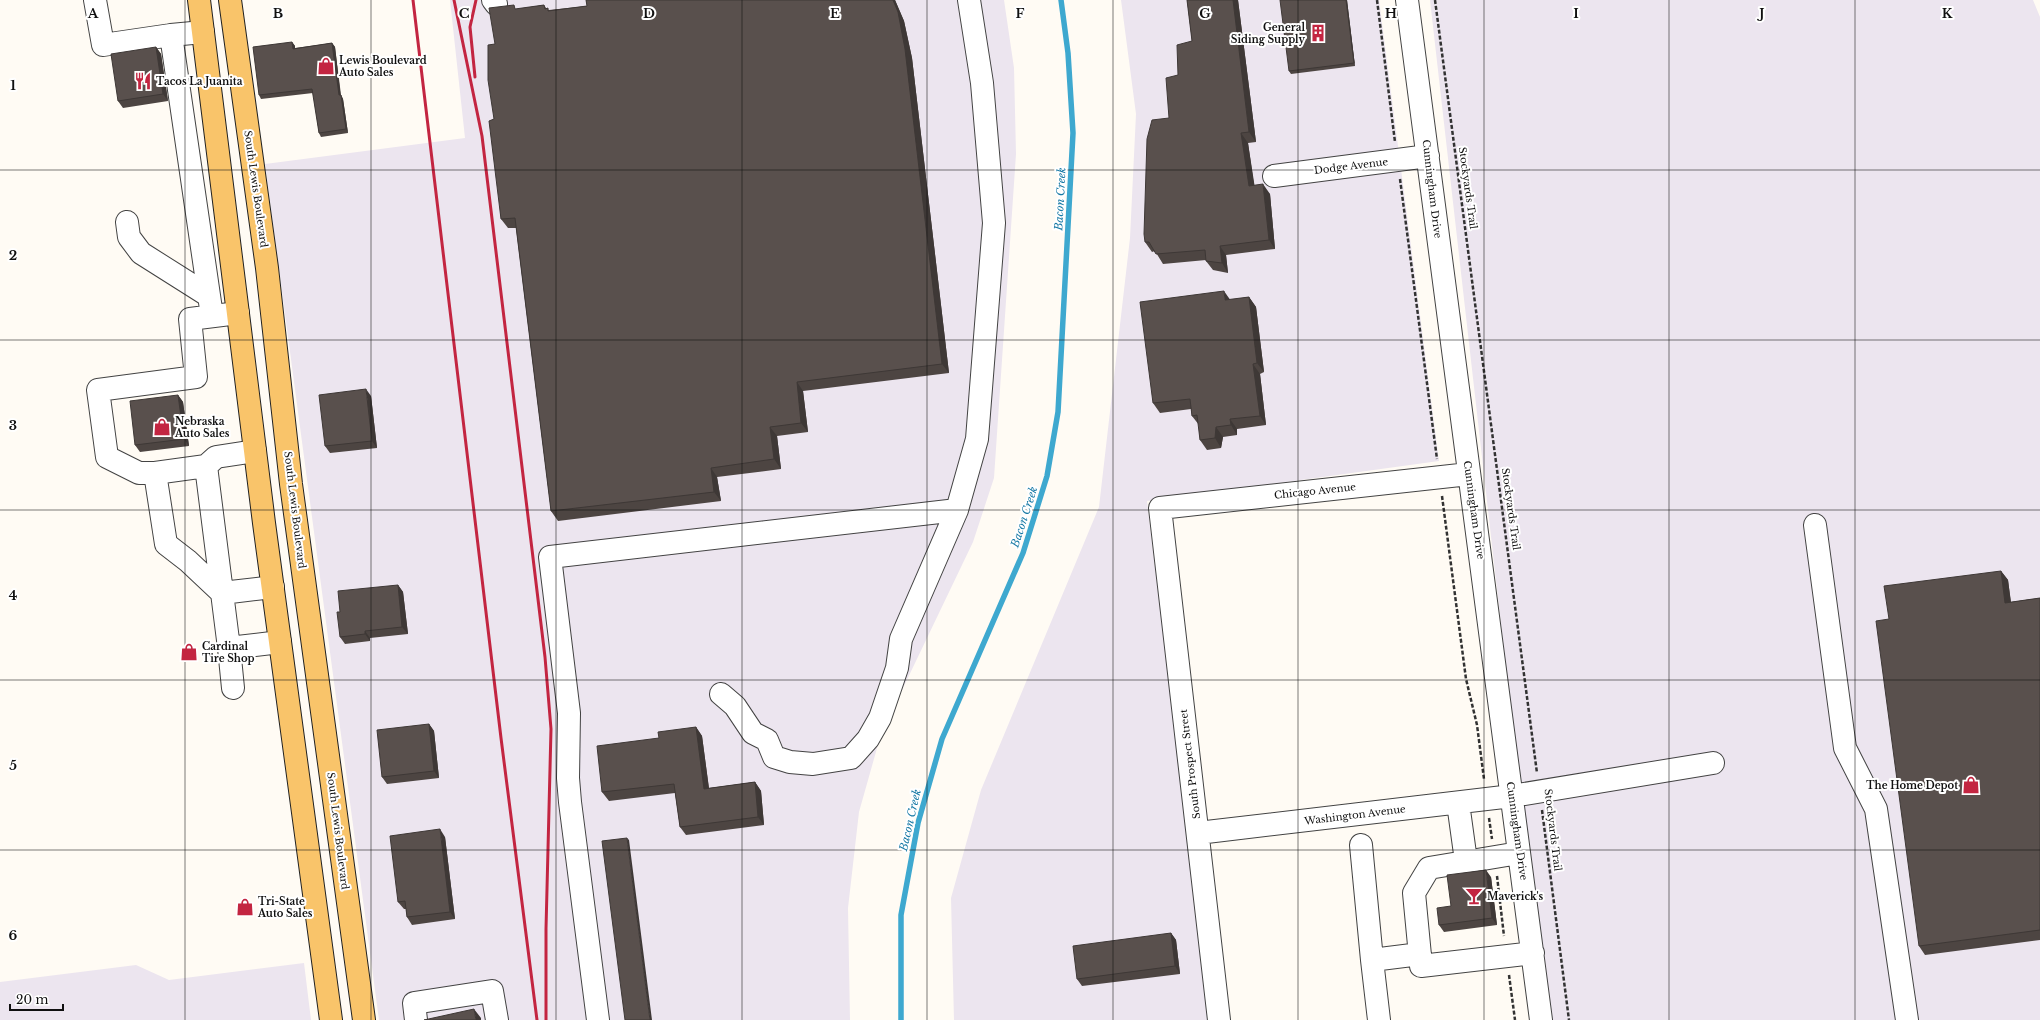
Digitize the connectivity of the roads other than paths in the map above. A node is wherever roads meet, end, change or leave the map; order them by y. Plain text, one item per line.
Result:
1 (95, 0) edge
2 (199, 0) edge
3 (230, 0) edge
4 (969, 0) edge
5 (1407, 0) edge
6 (203, 32) junction
7 (171, 34) junction
8 (211, 98) junction
9 (181, 100) junction
10 (1428, 156) junction
11 (1274, 176) dead end
12 (127, 222) dead end
13 (211, 306) junction
14 (238, 313) junction
15 (255, 451) junction
16 (206, 466) junction
17 (155, 473) junction
18 (1469, 474) junction
19 (1160, 508) joint
20 (957, 510) junction
21 (1815, 525) dead end
22 (272, 587) junction
23 (222, 593) junction
24 (280, 642) junction
25 (229, 648) junction
26 (233, 688) dead end
27 (720, 694) dead end
28 (1713, 763) dead end
29 (1512, 796) junction
30 (1458, 802) junction
31 (1198, 833) junction
32 (1361, 845) dead end
33 (1520, 853) junction
34 (1466, 862) junction
35 (1533, 953) junction
36 (1420, 954) junction
37 (1372, 960) junction
38 (331, 1020) edge
39 (364, 1020) edge
40 (416, 1020) edge
41 (497, 1020) edge
42 (598, 1020) edge
43 (1219, 1020) edge
44 (1378, 1020) edge
45 (1541, 1020) edge
46 (1907, 1020) edge

1 - 7 street
2 - 6 main road
3 - 39 main road, South Lewis Boulevard
4 - 20 street
5 - 10 street, Cunningham Drive
6 - 7 street
6 - 8 main road
7 - 9 street
8 - 9 street
8 - 14 main road
9 - 13 street
10 - 11 street, Dodge Avenue
10 - 18 street, Cunningham Drive
12 - 13 street
13 - 14 street
13 - 17 street
14 - 15 main road
15 - 16 street
15 - 22 main road
16 - 17 street
16 - 23 street
17 - 23 street
18 - 19 street, Chicago Avenue
18 - 29 street, Cunningham Drive
19 - 31 street, South Prospect Street
20 - 27 street
20 - 42 street
21 - 46 street
22 - 23 street
22 - 24 main road
23 - 25 street
24 - 25 street
24 - 38 main road
25 - 26 street
28 - 29 street, Washington Avenue
29 - 30 street, Washington Avenue
29 - 33 street, Cunningham Drive
30 - 31 street, Washington Avenue
30 - 34 street
31 - 43 street, South Prospect Street
32 - 37 street
33 - 34 street
33 - 35 street, Cunningham Drive
34 - 36 street
35 - 36 street
35 - 45 street, Cunningham Drive
36 - 37 street
37 - 44 street
40 - 41 street

